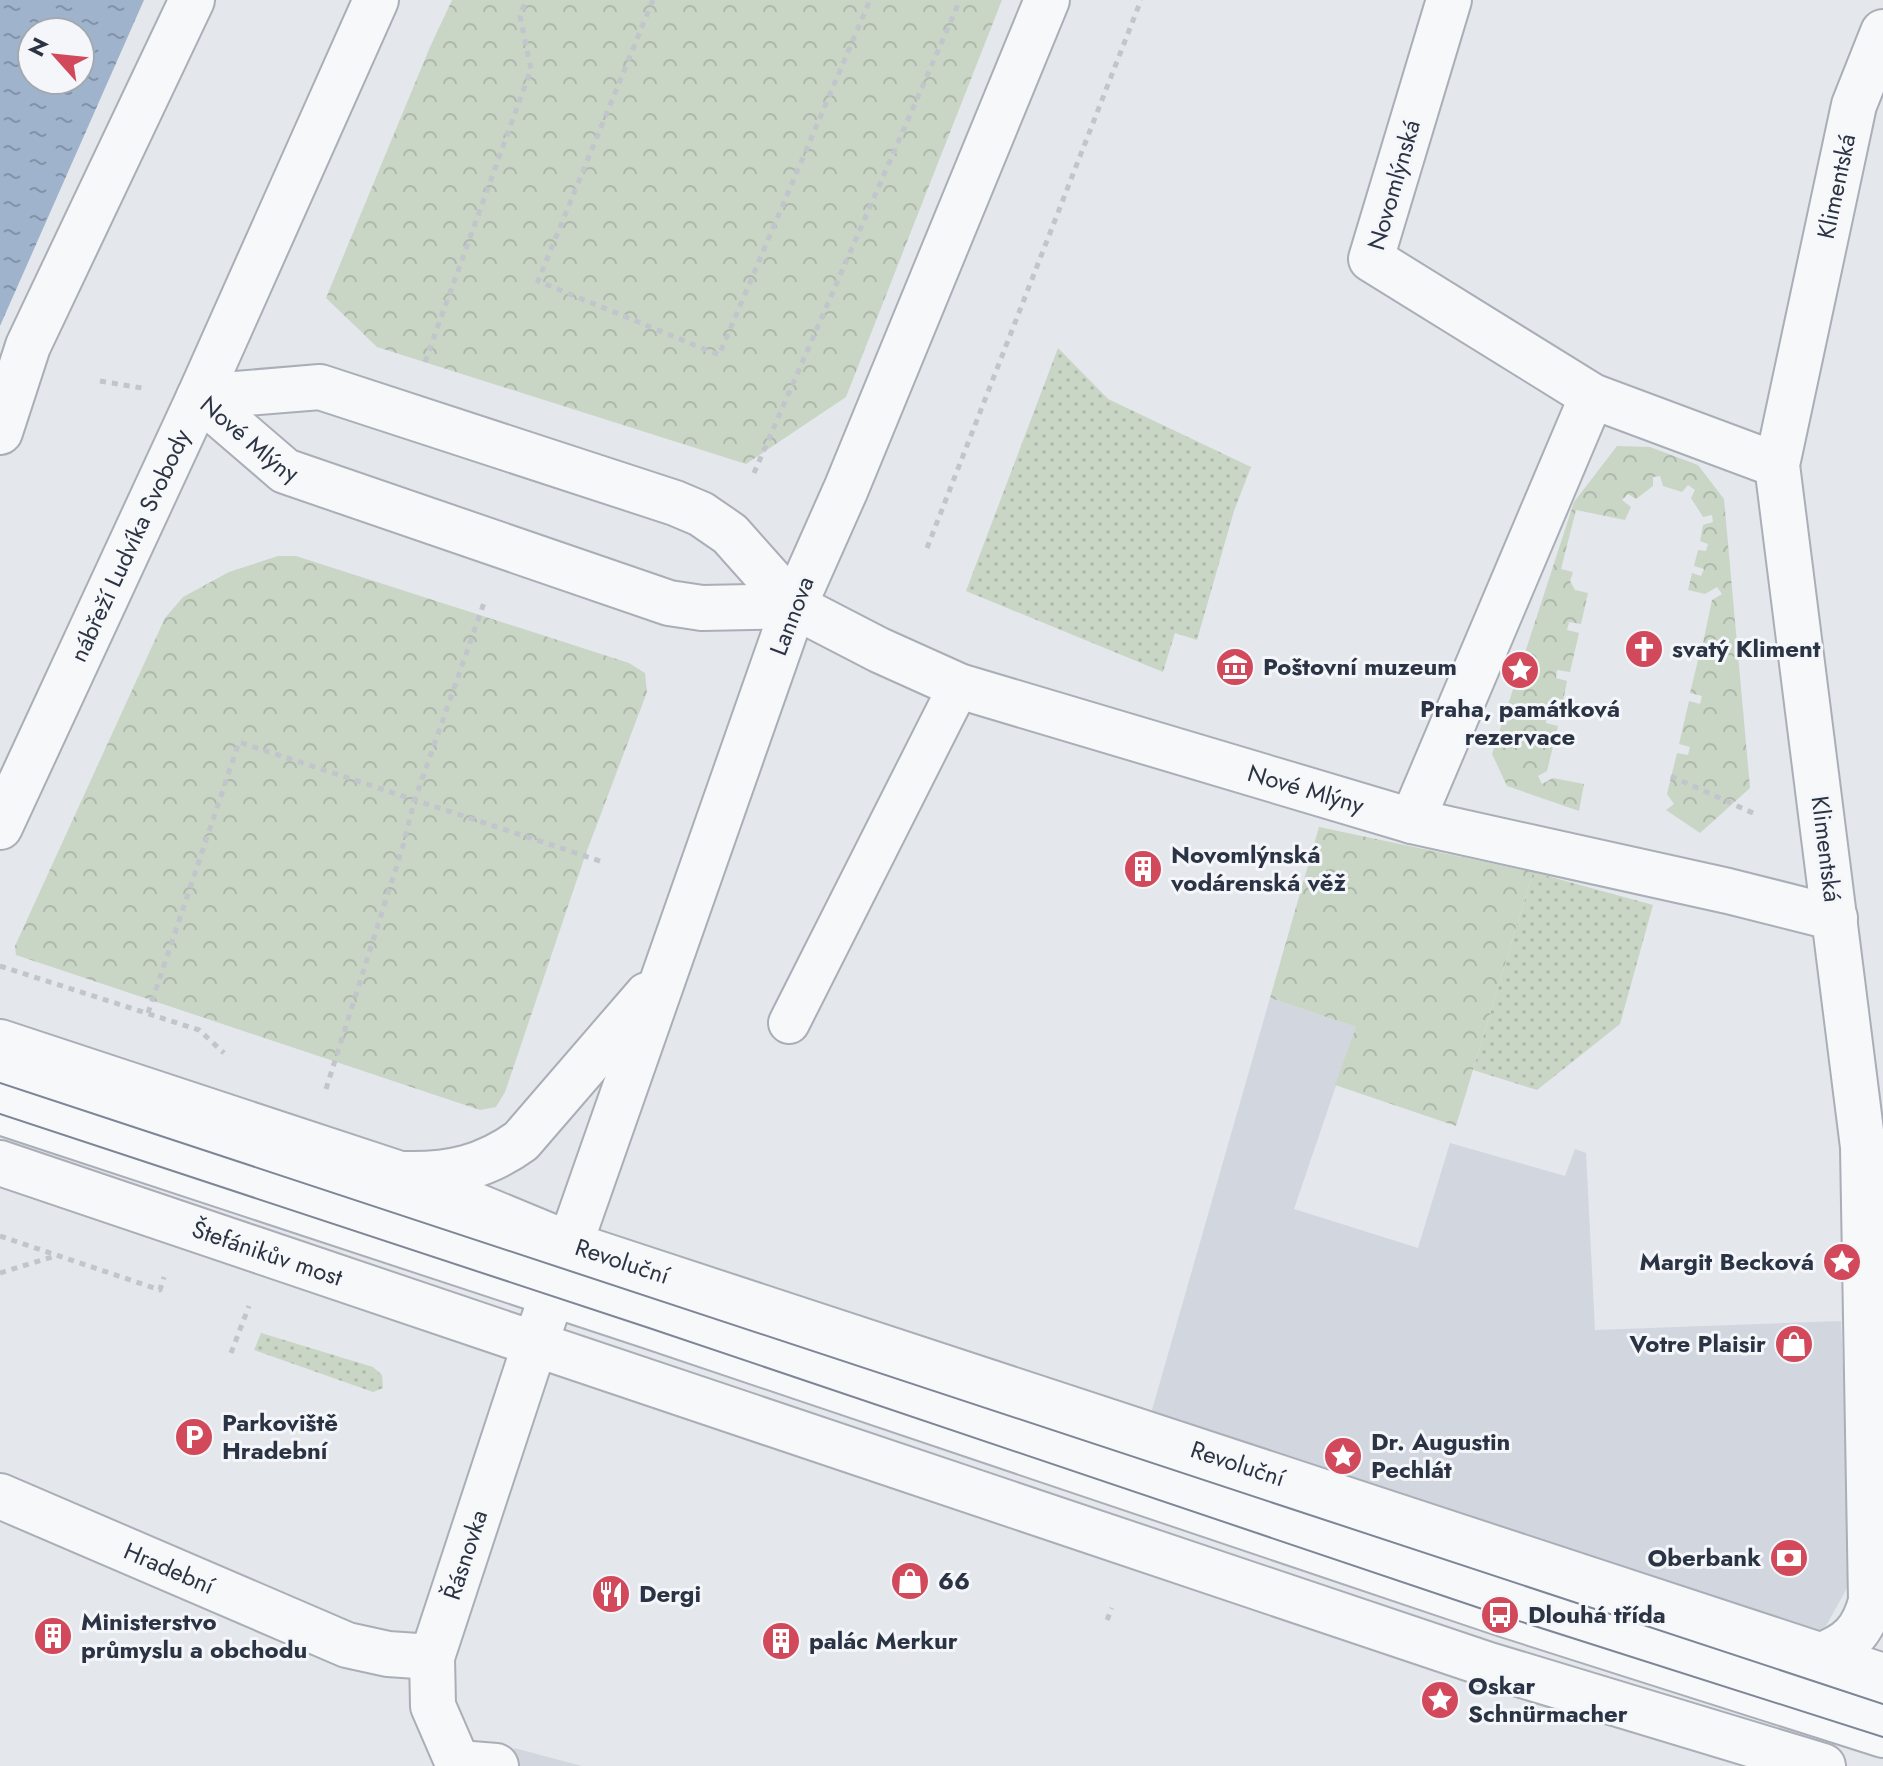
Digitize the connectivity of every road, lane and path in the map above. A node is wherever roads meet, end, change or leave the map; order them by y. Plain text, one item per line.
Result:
1 (192, 0) edge
2 (376, 0) edge
3 (526, 0) edge
4 (653, 0) edge
5 (870, 0) edge
6 (960, 0) edge
7 (1047, 0) edge
8 (1141, 0) edge
9 (1449, 0) edge
10 (1883, 32) edge
11 (28, 346) junction
12 (423, 369) dead end
13 (1592, 396) junction
14 (199, 397) junction
15 (0, 403) edge
16 (0, 432) edge
17 (1777, 465) junction
18 (754, 473) dead end
19 (927, 548) dead end
20 (485, 599) dead end
21 (794, 606) junction
22 (959, 686) junction
23 (1671, 776) dead end
24 (414, 802) junction
25 (1758, 802) dead end
26 (1755, 814) junction
27 (1412, 821) junction
28 (1747, 821) dead end
29 (0, 827) edge
30 (603, 862) dead end
31 (1835, 918) junction
32 (0, 966) edge
33 (664, 974) junction
34 (148, 1013) junction
35 (789, 1023) dead end
36 (0, 1042) edge
37 (232, 1061) dead end
38 (0, 1083) edge
39 (325, 1089) dead end
40 (0, 1114) edge
41 (162, 1133) junction
42 (0, 1163) edge
43 (262, 1170) junction
44 (397, 1173) junction
45 (0, 1236) edge
46 (55, 1256) junction
47 (168, 1265) dead end
48 (561, 1270) junction
49 (0, 1273) edge
50 (253, 1293) dead end
51 (535, 1344) junction
52 (231, 1353) dead end
53 (0, 1496) edge
54 (1112, 1608) dead end
55 (1107, 1620) dead end
56 (1819, 1656) junction
57 (432, 1657) junction
58 (1883, 1676) edge
59 (1883, 1704) edge
60 (1883, 1737) edge
61 (472, 1765) edge
62 (1823, 1766) edge

1 - 11 street
2 - 14 street, nábřeží Ludvíka Svobody
3 - 12 path
4 - 5 path
6 - 18 path
7 - 21 street, Lannova
8 - 19 path
9 - 13 street, Novomlýnská
10 - 17 street, Klimentská
11 - 15 street
11 - 16 street
13 - 17 street, Novomlýnská
13 - 27 street
14 - 21 street, Nové Mlýny
14 - 21 street, Nové Mlýny
14 - 29 street, nábřeží Ludvíka Svobody
17 - 31 street, Klimentská
20 - 24 path
21 - 22 street, Nové Mlýny
21 - 33 street, Lannova
22 - 27 street, Nové Mlýny
22 - 35 lane
23 - 26 path
24 - 30 path
24 - 34 path
24 - 39 path
25 - 26 path
26 - 28 path
27 - 31 street, Nové Mlýny
31 - 56 street, Klimentská
32 - 34 path
33 - 44 street
33 - 48 street, Lannova
34 - 37 path
36 - 41 street
38 - 41 lane
40 - 41 lane
41 - 43 lane
41 - 44 street
41 - 48 lane
42 - 51 street, Štefánikův most
43 - 44 lane
43 - 48 lane
44 - 48 street, Revoluční
45 - 46 path
46 - 47 path
46 - 49 path
48 - 51 street
48 - 56 street, Revoluční
48 - 59 lane
48 - 60 lane
50 - 52 path
51 - 57 street, Řásnovka
51 - 62 street
53 - 57 street, Hradební
54 - 55 path
56 - 58 street, Revoluční
57 - 61 street, Řásnovka

